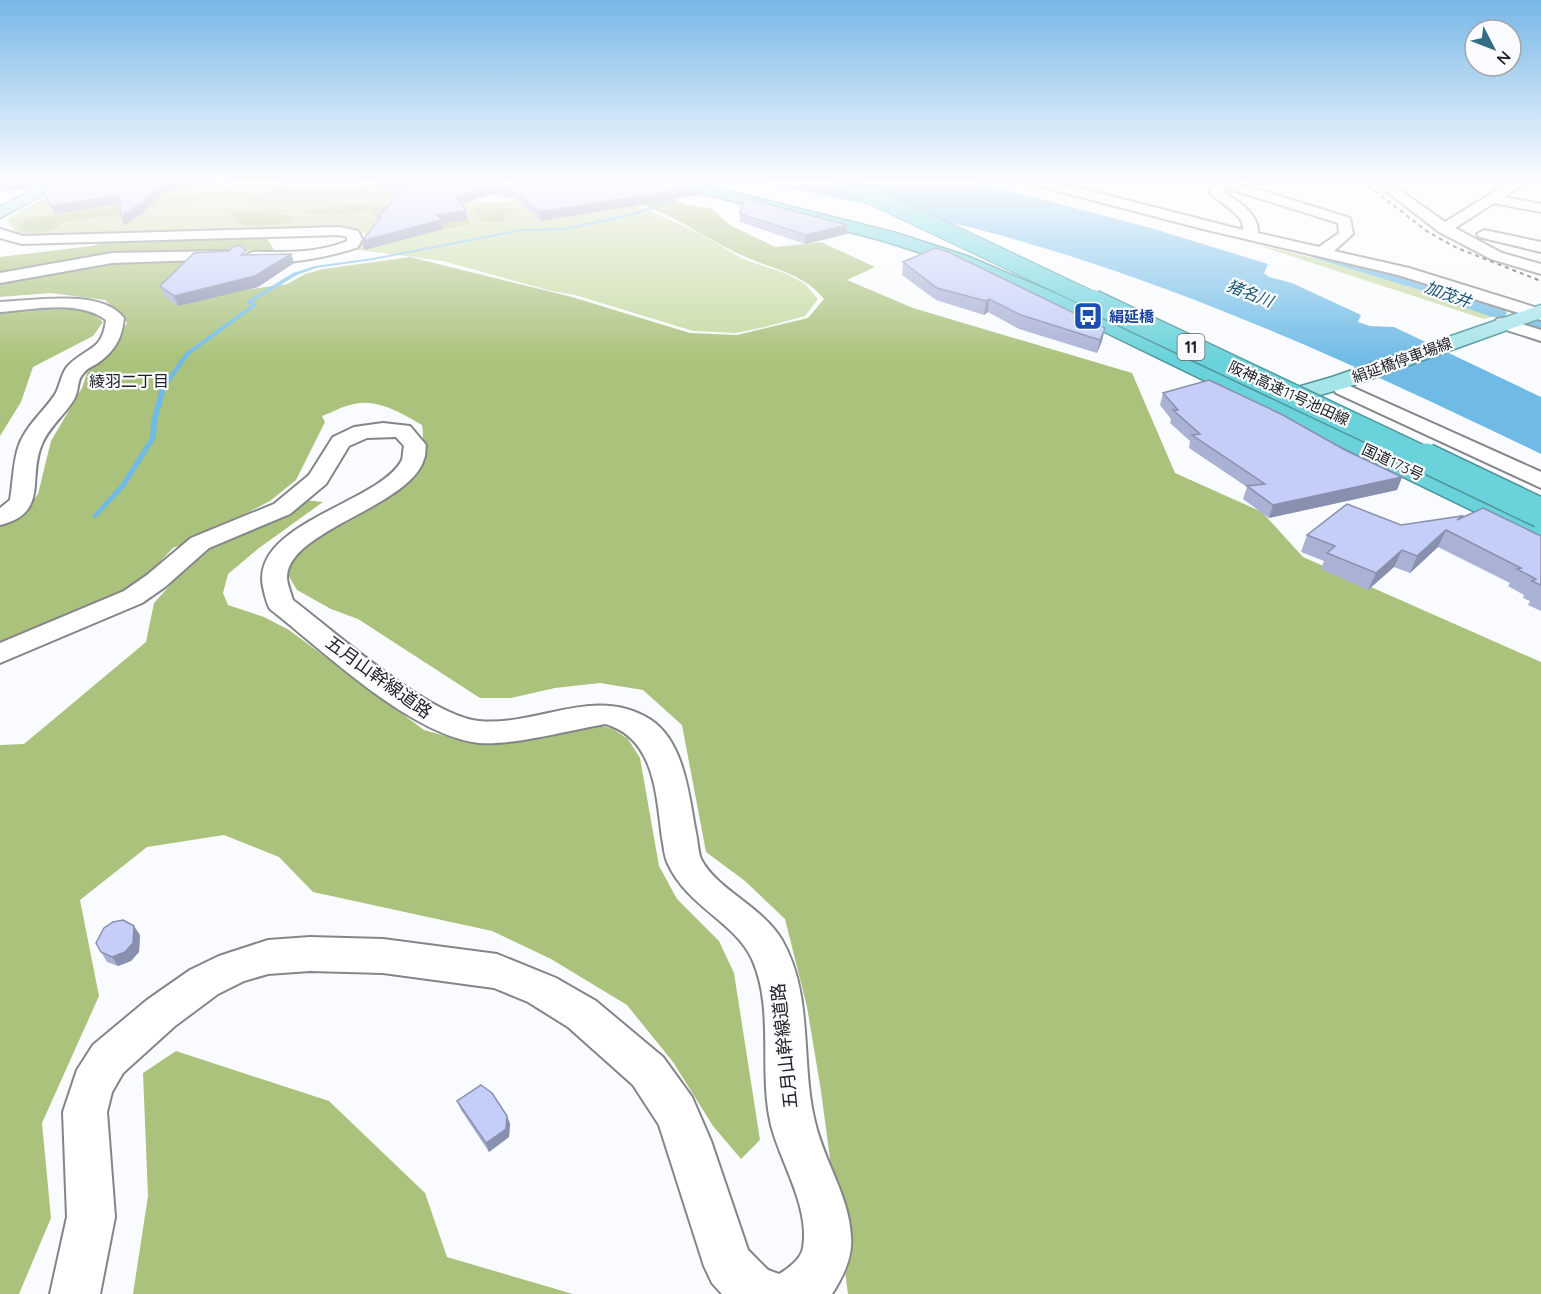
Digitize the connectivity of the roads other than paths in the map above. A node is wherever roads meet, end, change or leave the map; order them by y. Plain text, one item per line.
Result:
1 (355, 241) edge
2 (904, 241) edge
3 (968, 241) edge
4 (992, 241) edge
5 (1277, 241) edge
6 (1336, 241) edge
7 (1469, 241) edge
8 (1514, 241) edge
9 (1541, 247) edge
10 (1324, 251) junction
11 (1521, 263) junction
12 (1541, 269) edge
13 (0, 278) edge
14 (0, 307) edge
15 (1524, 317) edge
16 (1541, 336) edge
17 (1341, 386) junction
18 (1268, 403) junction
19 (1541, 481) edge
20 (1541, 496) edge
21 (1541, 513) edge
22 (0, 518) edge
23 (1541, 533) edge
24 (0, 654) edge
25 (75, 1294) edge
26 (766, 1294) edge
27 (792, 1294) edge

1 - 13 street
2 - 18 highway, 国道173号
3 - 21 highway, 阪神高速11号池田線 / 11, bridge
4 - 20 highway, 阪神高速11号池田線 / 11
5 - 10 street
6 - 10 street
7 - 11 street
8 - 9 street
9 - 11 street
10 - 15 street
11 - 12 street
14 - 22 street
15 - 16 street
15 - 17 main road, 絹延橋停車場線
17 - 18 main road, 絹延橋停車場線
17 - 19 street
18 - 23 highway, 国道173号
24 - 27 street, 五月山幹線道路
25 - 26 street

